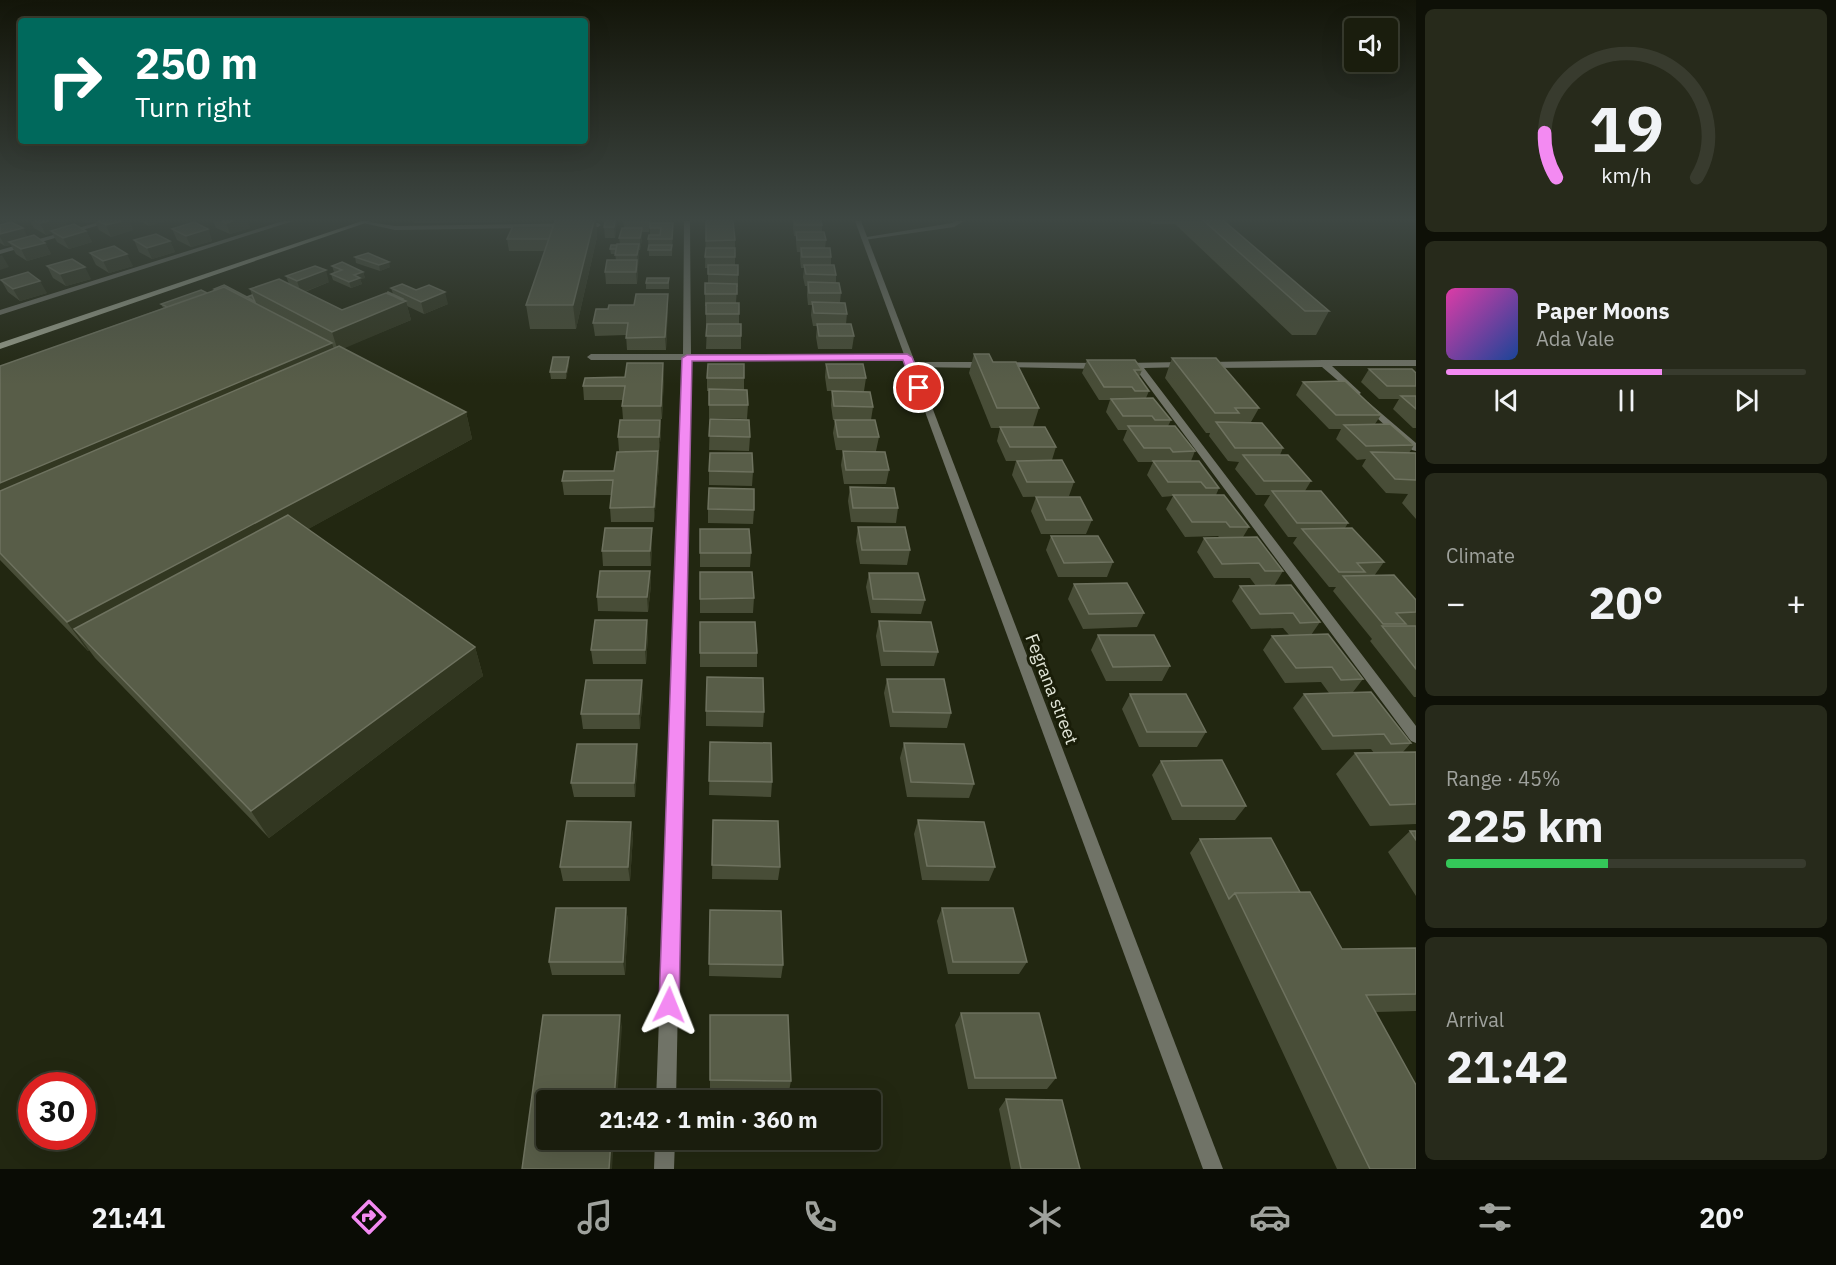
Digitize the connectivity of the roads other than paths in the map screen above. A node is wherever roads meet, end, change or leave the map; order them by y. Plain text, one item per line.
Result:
1 (118, 276) edge
2 (206, 276) edge
3 (687, 276) edge
4 (878, 276) edge
5 (0, 313) edge
6 (0, 346) edge
7 (591, 357) dead end
8 (687, 358) junction
9 (909, 361) junction
10 (1323, 363) junction
11 (1416, 363) edge
12 (1138, 366) junction
13 (1416, 448) edge
14 (1416, 737) edge
15 (666, 1090) edge
16 (665, 1150) edge
17 (664, 1169) edge
18 (1213, 1169) edge

1 - 5 street
2 - 6 main road
3 - 8 street
4 - 9 street, Fegrana street
7 - 8 street
8 - 9 street
8 - 15 street
9 - 12 street
9 - 18 street, Fegrana street
10 - 11 street
10 - 12 street
10 - 13 street
12 - 14 street
16 - 17 street

